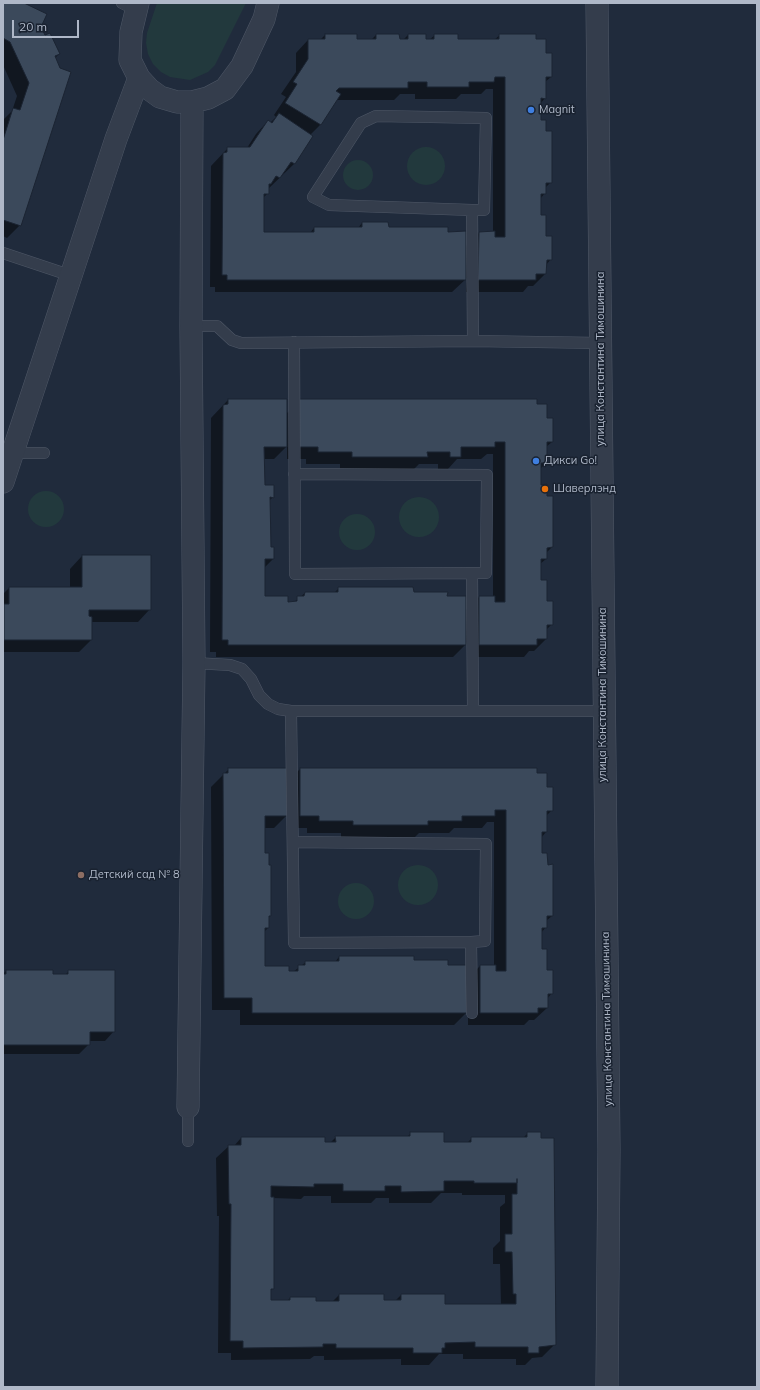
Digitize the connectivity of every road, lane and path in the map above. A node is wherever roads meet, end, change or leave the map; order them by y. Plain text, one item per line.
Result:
1 (268, 3) edge
2 (597, 3) edge
3 (132, 6) edge
4 (139, 78) junction
5 (192, 102) junction
6 (472, 210) junction
7 (3, 253) edge
8 (72, 276) junction
9 (191, 326) junction
10 (473, 341) junction
11 (294, 342) junction
12 (601, 343) junction
13 (13, 453) junction
14 (44, 453) dead end
15 (294, 474) junction
16 (3, 482) edge
17 (472, 573) junction
18 (194, 663) junction
19 (291, 711) junction
20 (473, 711) junction
21 (603, 711) junction
22 (293, 842) junction
23 (472, 942) junction
24 (472, 1013) dead end
25 (188, 1107) joint
26 (188, 1141) dead end
27 (607, 1387) edge

1 - 5 street
2 - 12 street, улица Константина Тимошинина
3 - 4 street
4 - 5 street
4 - 8 street
5 - 9 street
6 - 6 lane
6 - 10 lane
7 - 8 lane
8 - 13 street
9 - 11 lane
9 - 18 street
10 - 11 lane
10 - 12 lane
11 - 15 lane
12 - 21 street, улица Константина Тимошинина
13 - 14 lane
13 - 16 street
15 - 17 lane
15 - 17 lane
17 - 20 lane
18 - 19 lane
18 - 25 street
19 - 20 lane
19 - 22 lane
20 - 21 lane
21 - 27 street, улица Константина Тимошинина
22 - 23 lane
22 - 23 lane
23 - 24 lane
25 - 26 lane

